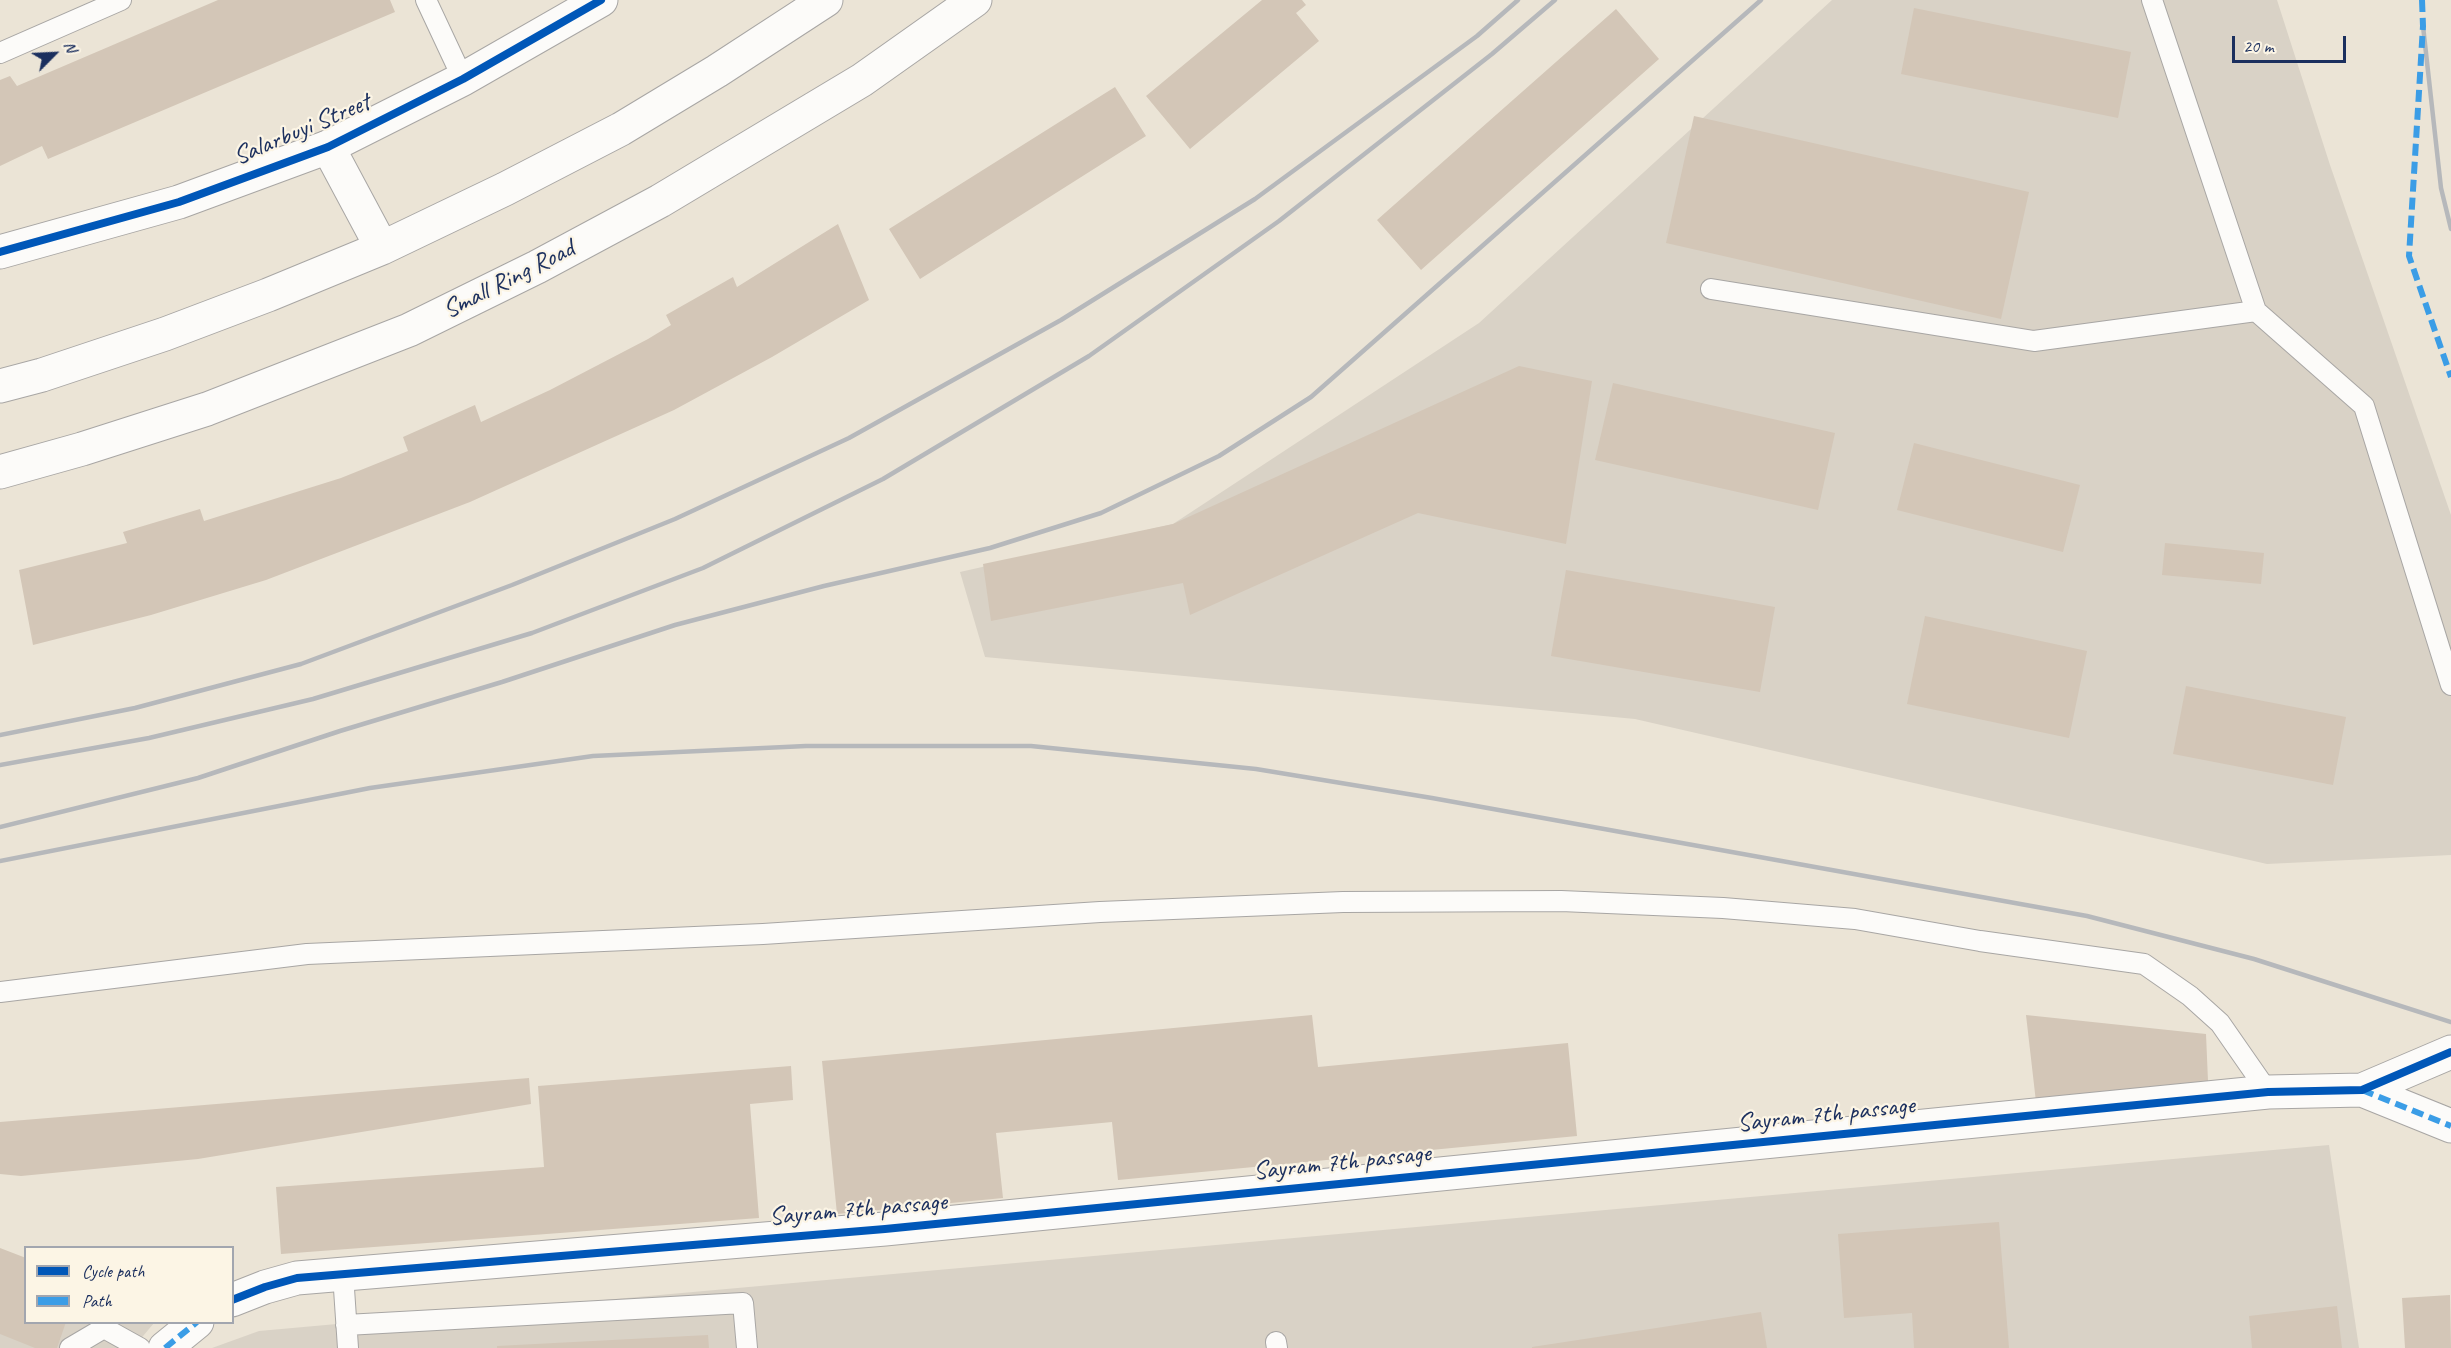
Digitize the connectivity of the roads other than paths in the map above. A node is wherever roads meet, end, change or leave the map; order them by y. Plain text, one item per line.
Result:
1 (121, 0) edge
2 (426, 0) edge
3 (601, 0) edge
4 (826, 0) edge
5 (975, 0) edge
6 (2152, 0) edge
7 (0, 53) edge
8 (463, 79) junction
9 (328, 147) junction
10 (382, 248) junction
11 (0, 252) edge
12 (1711, 289) dead end
13 (2256, 311) junction
14 (0, 386) edge
15 (0, 472) edge
16 (2451, 685) edge
17 (0, 992) edge
18 (2451, 1052) edge
19 (2362, 1090) junction
20 (2268, 1092) junction
21 (2451, 1126) edge
22 (343, 1274) junction
23 (234, 1299) edge
24 (196, 1324) edge
25 (346, 1325) junction
26 (70, 1348) edge
27 (140, 1348) edge
28 (165, 1348) edge
29 (348, 1348) edge
30 (747, 1348) edge

1 - 7 lane
2 - 8 lane
3 - 8 main road, Salarbuyi Street
4 - 10 main road
5 - 15 main road, Small Ring Road
6 - 13 lane
8 - 9 main road, Salarbuyi Street
9 - 10 main road
9 - 11 main road, Salarbuyi Street
10 - 14 main road
12 - 13 lane
13 - 16 lane
17 - 20 lane
18 - 19 main road, Sayram 7th passage
19 - 20 main road, Sayram 7th passage
19 - 21 main road
20 - 22 main road, Sayram 7th passage
22 - 23 main road, Sayram 7th passage
22 - 25 lane
24 - 28 main road
25 - 29 lane
25 - 30 lane
26 - 27 lane

